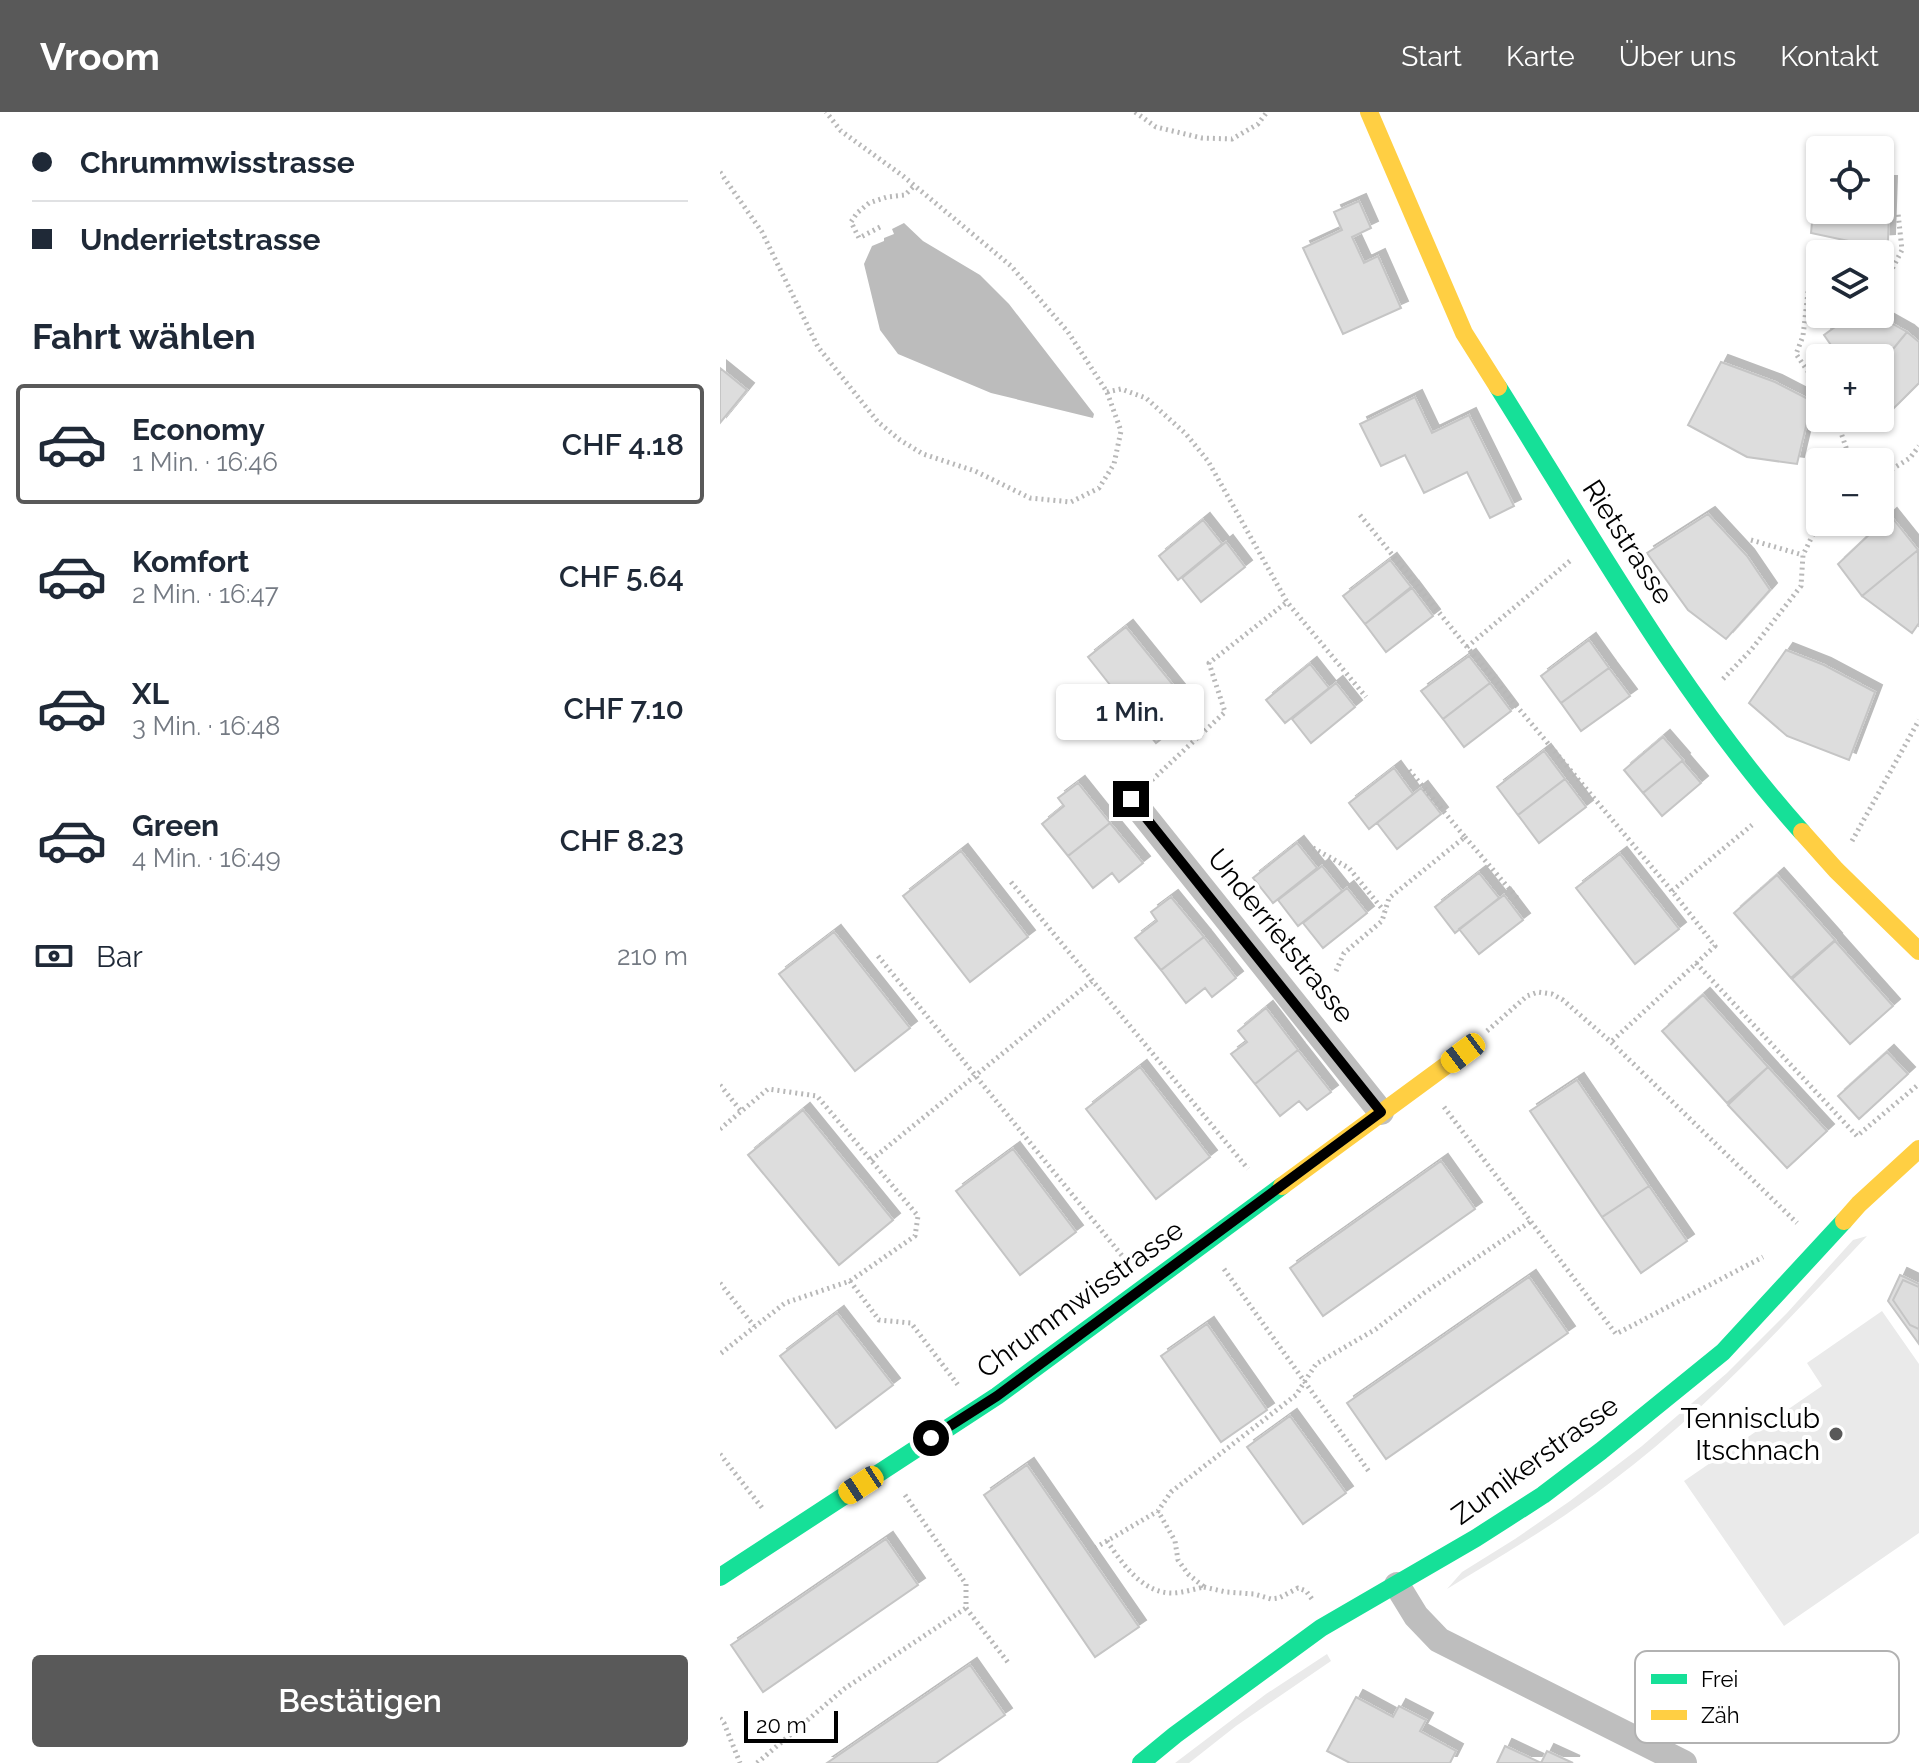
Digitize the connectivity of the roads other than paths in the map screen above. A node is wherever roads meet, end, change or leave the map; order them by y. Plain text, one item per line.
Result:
1 (1369, 112) edge
2 (1131, 799) road end
3 (1919, 951) edge
4 (1463, 1053) road end
5 (1381, 1112) junction
6 (1919, 1149) edge
7 (720, 1577) edge
8 (1397, 1585) junction
9 (1635, 1738) edge
10 (1644, 1743) edge
11 (1141, 1763) edge
12 (1684, 1763) edge

1 - 3 street, Rietstrasse
2 - 5 street, Underrietstrasse
4 - 5 street, Chrummwisstrasse
5 - 7 street, Chrummwisstrasse
6 - 8 street, Zumikerstrasse
8 - 9 street
8 - 11 street, Zumikerstrasse
10 - 12 street

